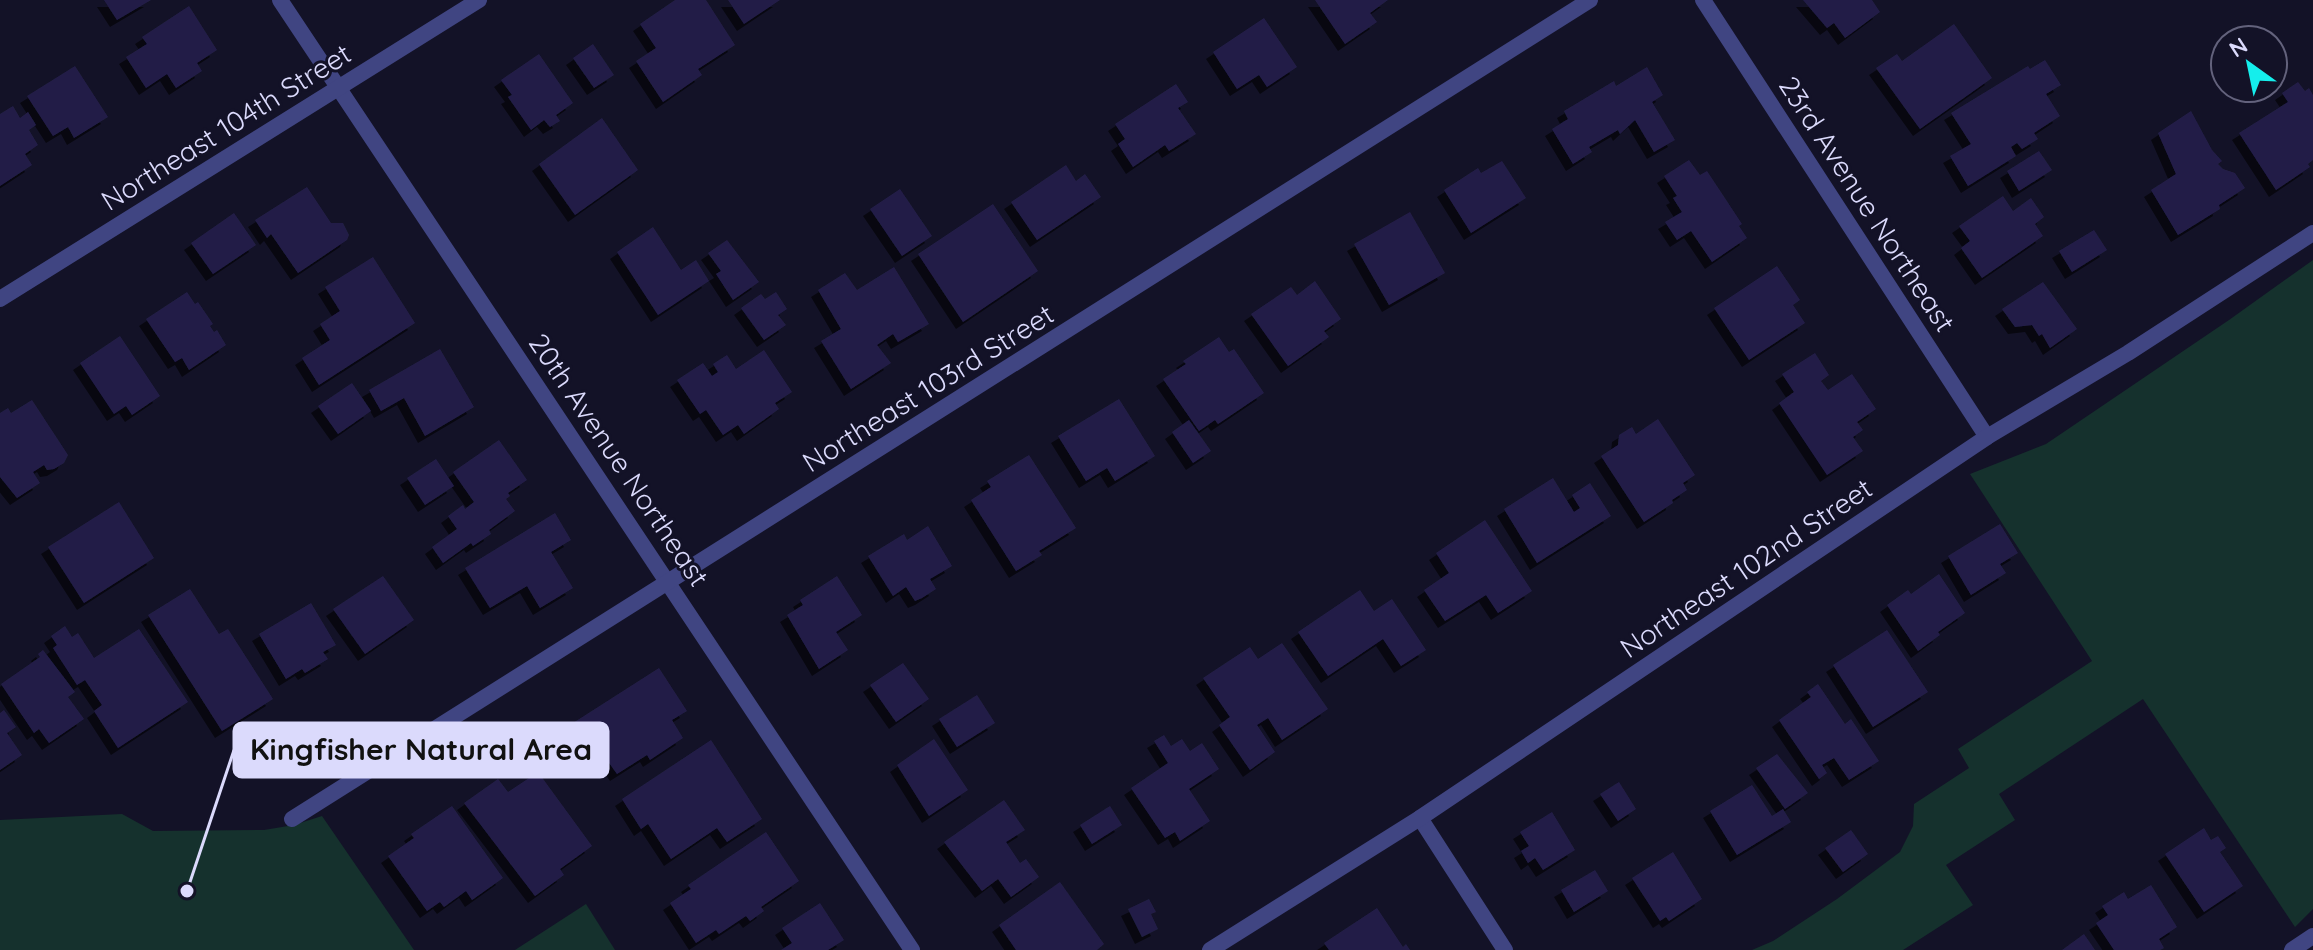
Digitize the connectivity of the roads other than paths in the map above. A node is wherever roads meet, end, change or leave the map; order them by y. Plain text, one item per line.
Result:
1 (280, 0) edge
2 (479, 0) edge
3 (1590, 0) edge
4 (1703, 0) edge
5 (338, 87) junction
6 (2313, 233) edge
7 (0, 299) edge
8 (1987, 437) junction
9 (669, 583) junction
10 (1420, 818) junction
11 (292, 819) dead end
12 (2313, 936) edge
13 (912, 950) edge
14 (1210, 950) edge
15 (1505, 950) edge
16 (2292, 950) edge

1 - 5 street, 20th Avenue Northeast
2 - 5 street, Northeast 104th Street
3 - 9 street, Northeast 103rd Street
4 - 8 street, 23rd Avenue Northeast
5 - 7 street, Northeast 104th Street
5 - 9 street, 20th Avenue Northeast
6 - 8 street, Northeast 102nd Street
8 - 10 street, Northeast 102nd Street
9 - 11 street, Northeast 103rd Street
9 - 13 street, 20th Avenue Northeast
10 - 14 street, Northeast 102nd Street
10 - 15 street
12 - 16 street

